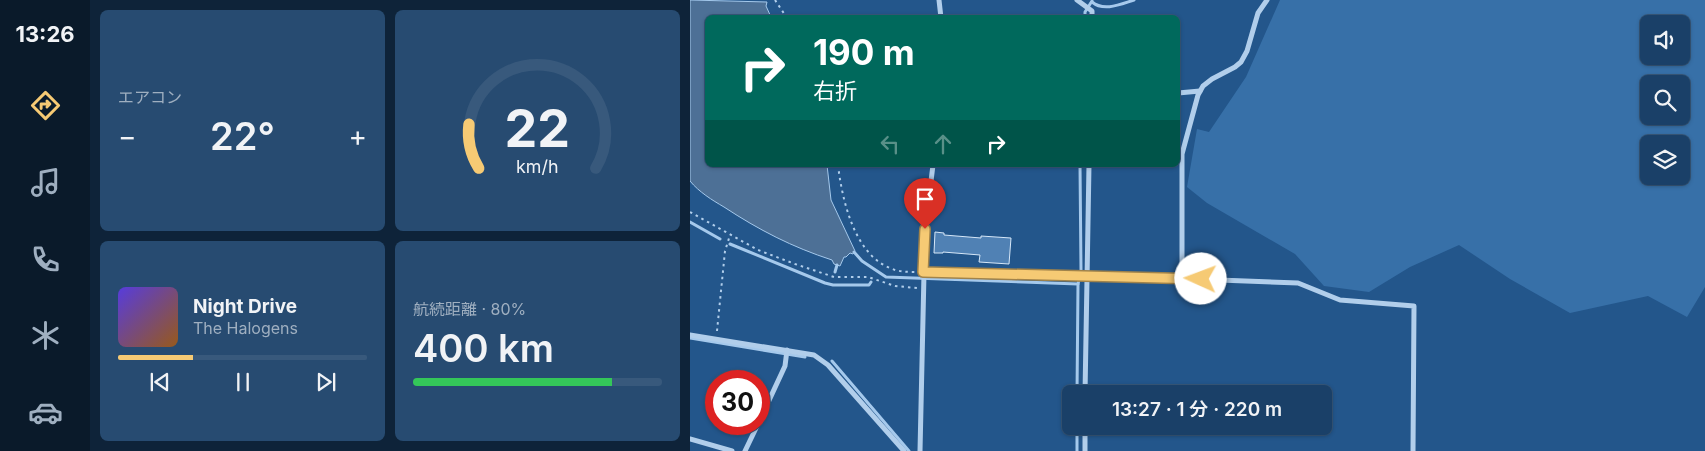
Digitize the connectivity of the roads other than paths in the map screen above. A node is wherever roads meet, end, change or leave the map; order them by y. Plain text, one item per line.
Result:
1 (939, 0) edge
2 (1077, 0) edge
3 (1267, 0) edge
4 (941, 15) edge
5 (1092, 15) edge
6 (1200, 91) junction
7 (1180, 93) edge
8 (933, 167) edge
9 (1089, 167) edge
10 (923, 272) junction
11 (1086, 275) junction
12 (1182, 278) junction
13 (690, 335) edge
14 (786, 353) junction
15 (1085, 385) edge
16 (770, 399) edge
17 (752, 435) edge
18 (1085, 435) edge
19 (690, 439) edge
20 (728, 450) edge
21 (745, 451) edge
22 (904, 451) edge
23 (920, 451) edge
24 (1085, 451) edge
25 (1415, 451) edge

1 - 4 street
2 - 5 street
3 - 6 street
6 - 7 street
6 - 12 street
8 - 10 street
9 - 11 street
10 - 11 street
10 - 23 street
11 - 12 street
11 - 15 street
12 - 25 street
13 - 14 street
14 - 16 street
14 - 22 street
17 - 21 street
18 - 24 street
19 - 20 street

